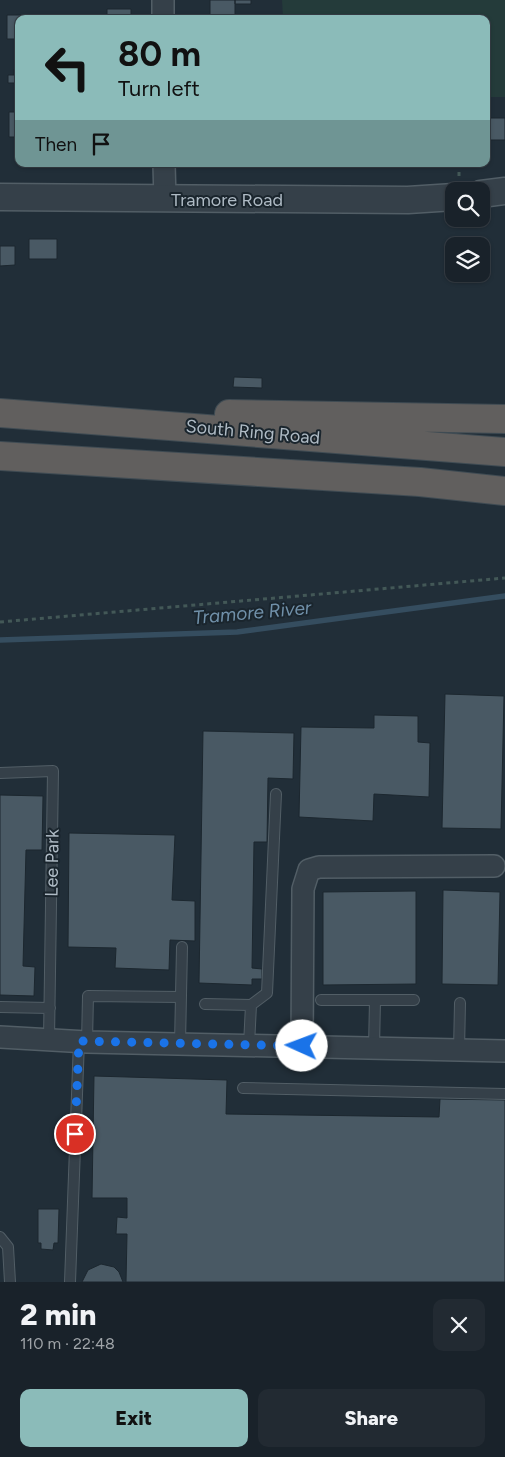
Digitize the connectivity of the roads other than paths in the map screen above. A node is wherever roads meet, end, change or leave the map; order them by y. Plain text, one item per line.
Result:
1 (164, 0) edge
2 (163, 15) edge
3 (164, 167) edge
4 (505, 191) edge
5 (490, 193) edge
6 (0, 197) edge
7 (445, 198) edge
8 (165, 200) junction
9 (0, 413) edge
10 (70, 417) junction
11 (505, 419) edge
12 (505, 452) edge
13 (0, 456) edge
14 (505, 491) edge
15 (0, 773) edge
16 (276, 794) dead end
17 (494, 866) dead end
18 (182, 947) dead end
19 (181, 997) junction
20 (320, 1000) dead end
21 (375, 1000) junction
22 (414, 1000) dead end
23 (460, 1002) dead end
24 (204, 1004) dead end
25 (251, 1005) junction
26 (0, 1007) edge
27 (50, 1008) junction
28 (0, 1037) edge
29 (49, 1038) junction
30 (83, 1042) junction
31 (180, 1044) junction
32 (249, 1045) junction
33 (302, 1046) junction
34 (374, 1048) junction
35 (459, 1050) junction
36 (505, 1051) edge
37 (243, 1088) dead end
38 (505, 1094) edge
39 (0, 1237) edge
40 (10, 1282) edge
41 (70, 1282) edge

1 - 2 street
3 - 8 street
4 - 5 street
6 - 8 street, Tramore Road
7 - 8 street, Tramore Road
9 - 10 highway, South Ring Road
10 - 11 highway
10 - 12 highway, South Ring Road
13 - 14 highway
15 - 27 lane, Lee Park
16 - 25 lane
17 - 33 street
18 - 19 lane
19 - 30 lane
19 - 31 lane
20 - 21 lane
21 - 22 lane
21 - 34 lane
23 - 35 lane
24 - 25 lane
25 - 32 lane
26 - 27 lane
27 - 29 lane, Lee Park
28 - 29 street
29 - 30 street
30 - 31 street
30 - 41 lane
31 - 32 street
32 - 33 street
33 - 34 street
34 - 35 street
35 - 36 street
37 - 38 lane
39 - 40 lane

